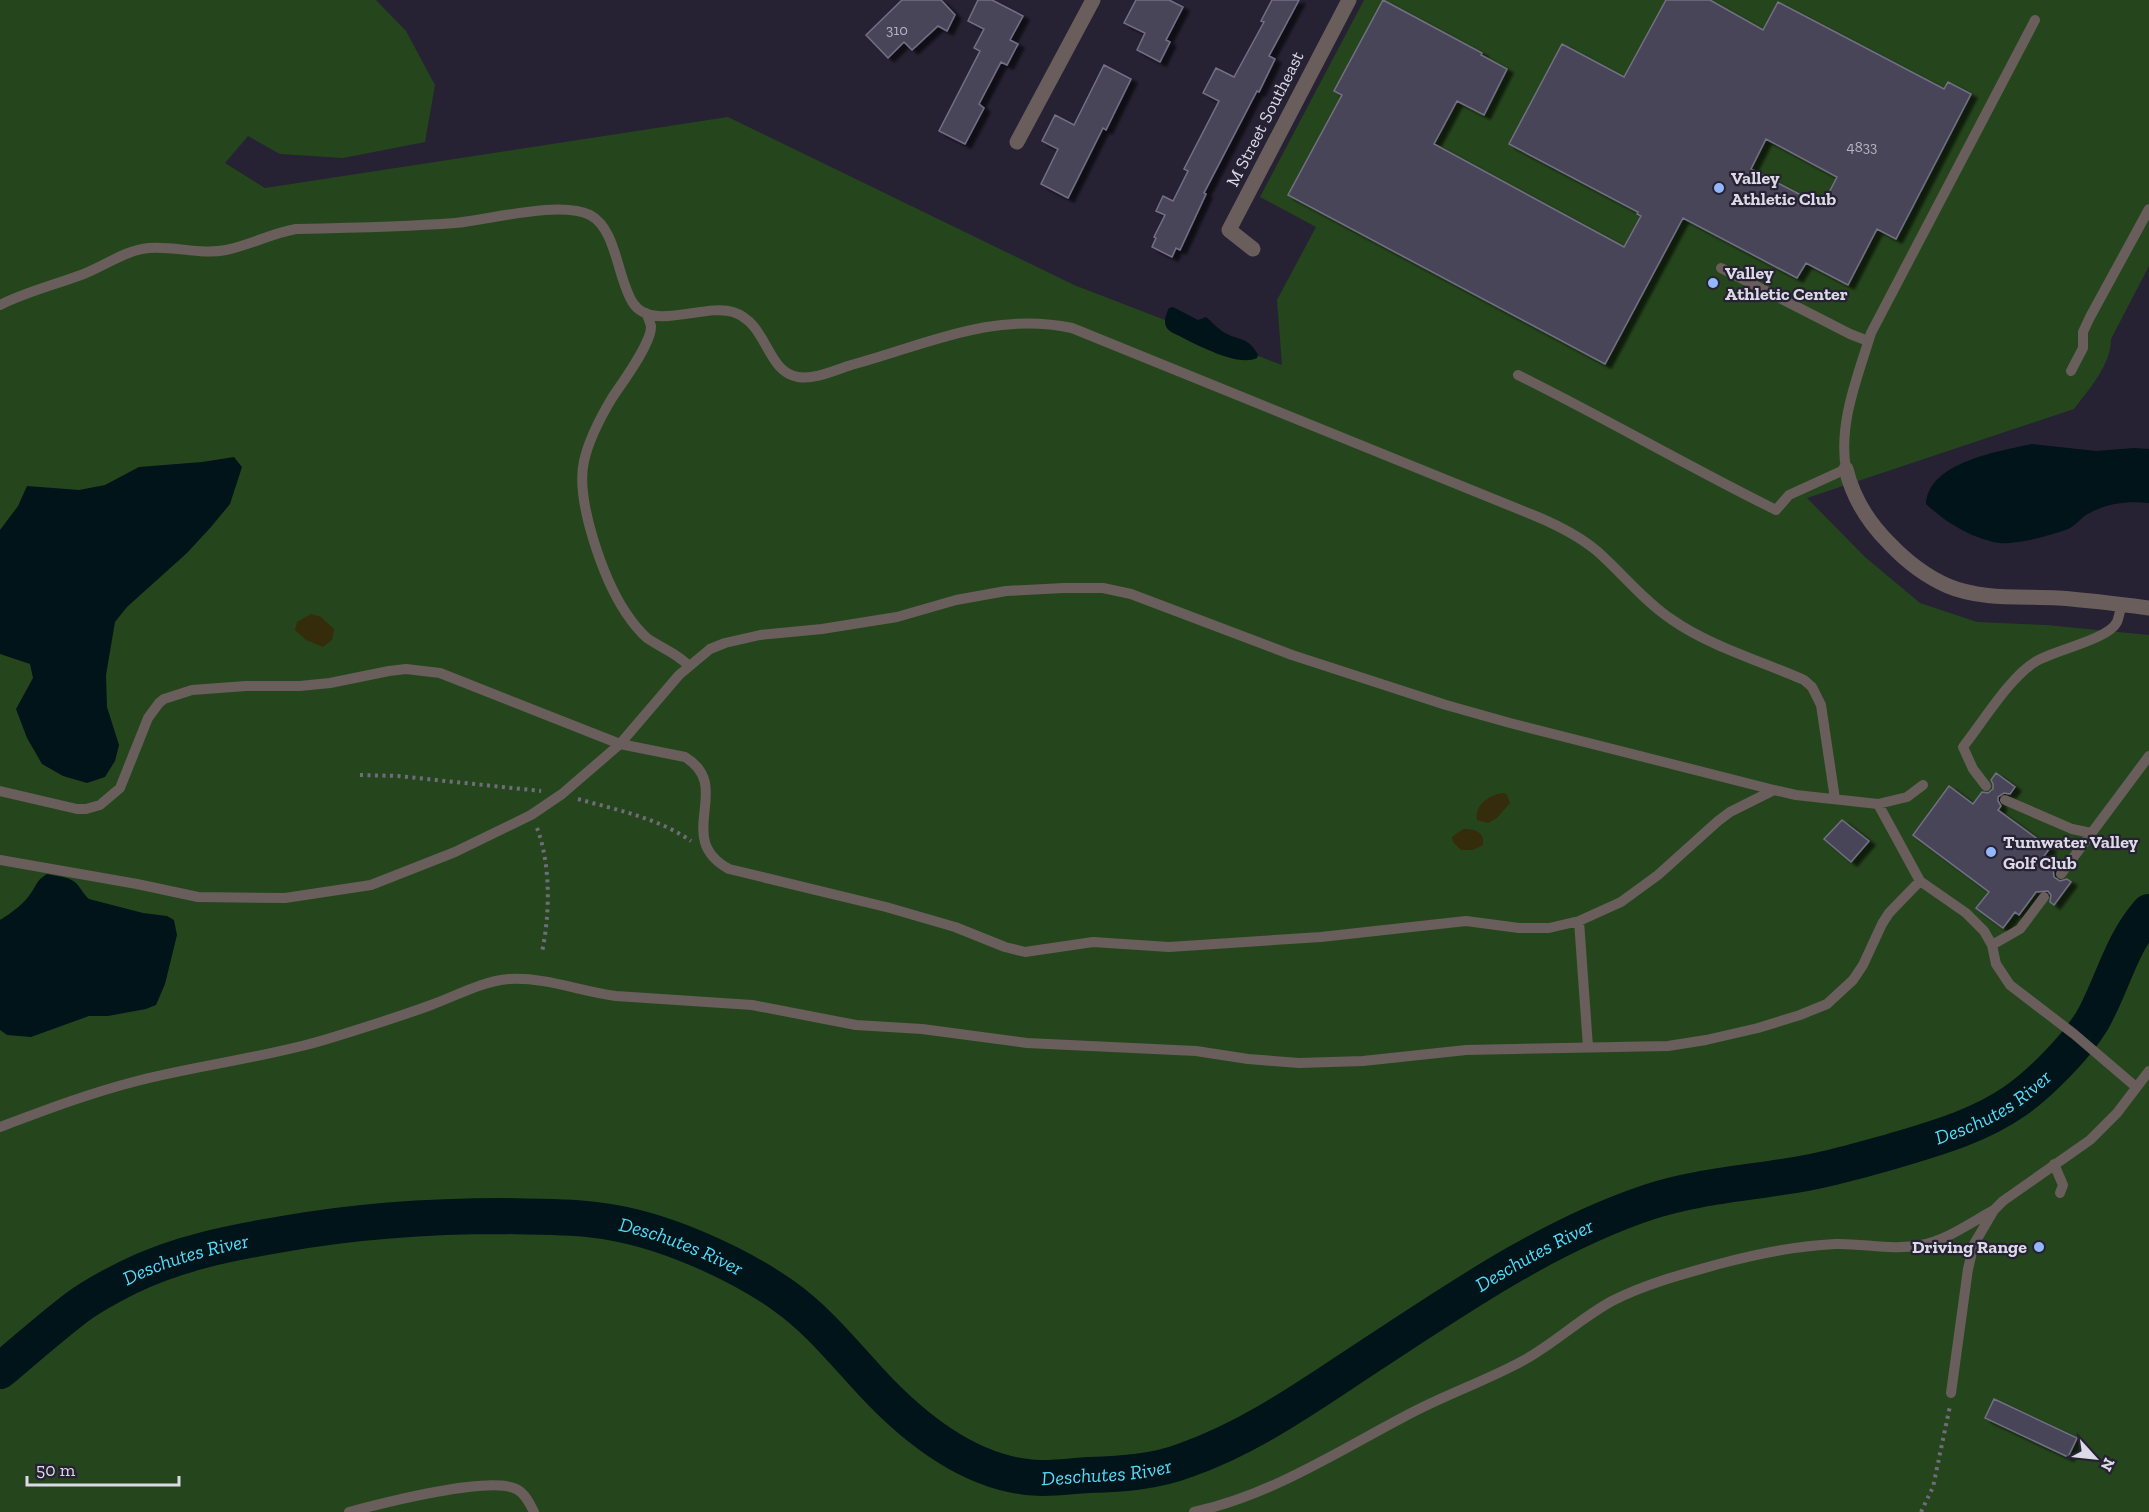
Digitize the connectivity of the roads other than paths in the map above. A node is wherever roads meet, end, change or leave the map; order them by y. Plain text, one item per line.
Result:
1 (1093, 0) edge
2 (1349, 0) edge
3 (2035, 21) dead end
4 (1017, 142) dead end
5 (2149, 209) edge
6 (1253, 249) dead end
7 (1721, 268) dead end
8 (0, 305) edge
9 (646, 313) junction
10 (1868, 341) junction
11 (2071, 371) dead end
12 (1518, 375) dead end
13 (1846, 469) junction
14 (2122, 604) junction
15 (2149, 608) edge
16 (689, 666) junction
17 (620, 744) junction
18 (2149, 756) edge
19 (1923, 786) dead end
20 (1986, 786) dead end
21 (0, 790) edge
22 (1774, 790) junction
23 (1835, 799) junction
24 (2005, 800) dead end
25 (1878, 804) junction
26 (2091, 833) junction
27 (0, 860) edge
28 (2061, 874) dead end
29 (1920, 881) junction
30 (2044, 897) dead end
31 (1579, 921) junction
32 (1992, 945) junction
33 (1588, 1047) junction
34 (2149, 1071) edge
35 (2136, 1087) junction
36 (0, 1127) edge
37 (2054, 1164) junction
38 (2060, 1193) dead end
39 (1994, 1210) junction
40 (1951, 1393) road end
41 (349, 1512) edge
42 (534, 1512) edge
43 (1194, 1512) edge

1 - 4 street
2 - 6 street, M Street Southeast
3 - 10 lane
5 - 11 lane
7 - 10 lane
8 - 9 lane
9 - 16 lane
9 - 23 lane
10 - 13 lane
12 - 13 lane
13 - 14 street
14 - 15 street
14 - 20 lane
16 - 17 lane
16 - 22 lane
17 - 21 lane
17 - 27 lane
17 - 31 lane
18 - 26 lane
19 - 25 lane
22 - 23 lane
22 - 31 lane
23 - 25 lane
24 - 26 lane
25 - 29 lane
26 - 28 lane
29 - 32 lane
29 - 33 lane
30 - 32 lane
31 - 33 lane
32 - 35 lane
33 - 36 lane
34 - 35 lane
35 - 37 lane
37 - 38 lane
37 - 39 lane
39 - 40 lane
39 - 43 lane
41 - 42 lane

